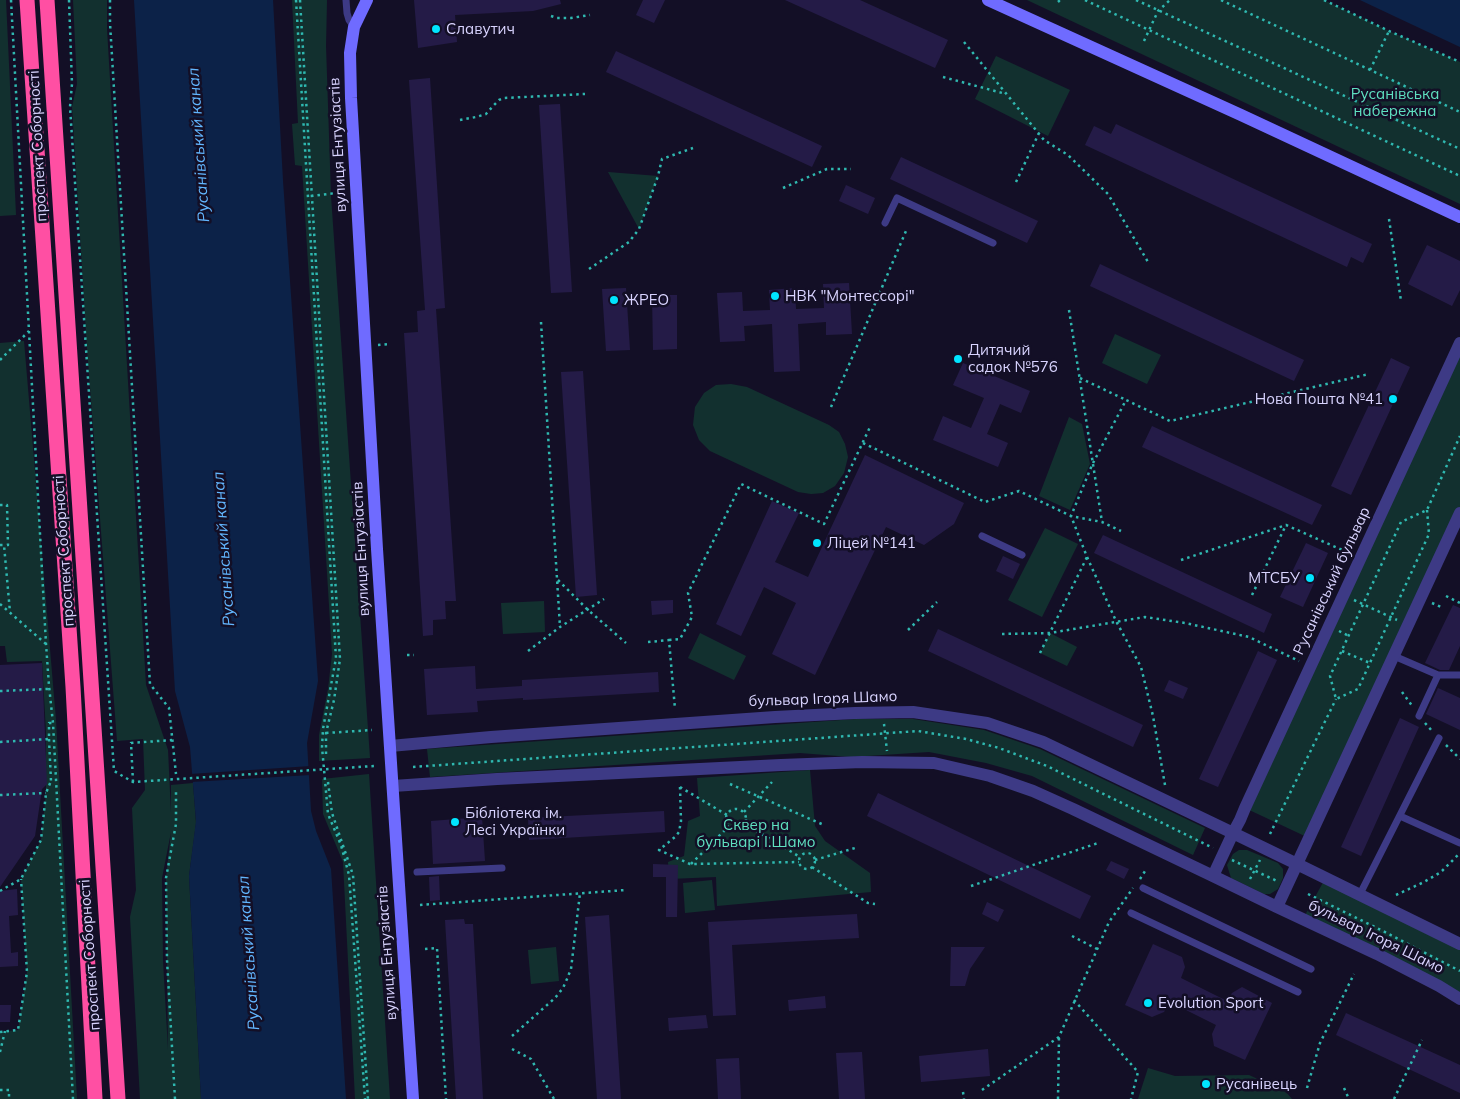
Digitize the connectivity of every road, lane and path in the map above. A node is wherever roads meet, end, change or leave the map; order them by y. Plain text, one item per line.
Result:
1 (11, 0) edge
2 (27, 0) edge
3 (47, 0) edge
4 (69, 0) edge
5 (110, 0) edge
6 (298, 0) edge
7 (346, 0) edge
8 (367, 0) edge
9 (988, 0) edge
10 (1085, 0) edge
11 (1136, 0) edge
12 (1170, 0) edge
13 (1221, 0) edge
14 (1324, 0) edge
15 (1158, 11) junction
16 (590, 15) dead end
17 (551, 16) dead end
18 (354, 27) junction
19 (1149, 30) junction
20 (1389, 31) junction
21 (1144, 41) dead end
22 (964, 42) dead end
23 (1460, 62) edge
24 (1370, 70) junction
25 (943, 77) dead end
26 (586, 94) dead end
27 (1008, 94) junction
28 (1460, 112) edge
29 (460, 120) dead end
30 (1039, 133) junction
31 (693, 148) dead end
32 (1460, 150) edge
33 (851, 169) dead end
34 (1460, 176) edge
35 (1016, 182) dead end
36 (783, 188) dead end
37 (336, 193) dead end
38 (311, 196) junction
39 (1460, 217) edge
40 (1389, 219) dead end
41 (885, 223) dead end
42 (906, 231) dead end
43 (993, 243) dead end
44 (1148, 262) dead end
45 (589, 270) dead end
46 (1401, 301) dead end
47 (1069, 310) dead end
48 (541, 322) dead end
49 (29, 330) junction
50 (1460, 343) edge
51 (0, 360) edge
52 (1368, 374) dead end
53 (1079, 378) junction
54 (1126, 400) junction
55 (831, 406) dead end
56 (871, 425) dead end
57 (1460, 436) edge
58 (862, 443) junction
59 (1092, 465) junction
60 (0, 506) edge
61 (1427, 510) junction
62 (1460, 513) edge
63 (1071, 516) junction
64 (1102, 522) junction
65 (1286, 525) junction
66 (1121, 531) dead end
67 (982, 536) dead end
68 (2, 545) edge
69 (1349, 554) dead end
70 (1022, 556) dead end
71 (1087, 557) junction
72 (1181, 560) dead end
73 (557, 579) junction
74 (1252, 595) dead end
75 (1343, 595) junction
76 (1446, 596) dead end
77 (604, 599) dead end
78 (937, 602) dead end
79 (1460, 603) edge
80 (0, 604) edge
81 (1363, 604) junction
82 (587, 609) junction
83 (10, 612) junction
84 (1391, 617) junction
85 (1116, 621) junction
86 (1409, 625) junction
87 (560, 627) junction
88 (908, 630) dead end
89 (1050, 633) junction
90 (1002, 634) dead end
91 (669, 640) junction
92 (648, 642) dead end
93 (626, 643) dead end
94 (46, 644) junction
95 (528, 651) dead end
96 (1342, 651) junction
97 (1040, 653) dead end
98 (407, 655) dead end
99 (414, 655) dead end
100 (1394, 656) junction
101 (1299, 661) dead end
102 (1370, 663) junction
103 (1460, 675) edge
104 (1438, 676) junction
105 (49, 689) junction
106 (0, 691) edge
107 (1402, 692) dead end
108 (1336, 699) junction
109 (676, 709) dead end
110 (883, 712) junction
111 (1419, 716) junction
112 (53, 723) junction
113 (372, 730) dead end
114 (326, 734) junction
115 (1438, 738) junction
116 (49, 740) junction
117 (172, 740) junction
118 (0, 742) edge
119 (390, 746) junction
120 (326, 757) dead end
121 (1460, 759) edge
122 (888, 763) junction
123 (374, 766) dead end
124 (176, 774) dead end
125 (51, 781) junction
126 (56, 781) junction
127 (133, 782) junction
128 (328, 782) dead end
129 (772, 782) dead end
130 (730, 784) dead end
131 (393, 786) junction
132 (1165, 786) dead end
133 (176, 791) dead end
134 (46, 793) junction
135 (0, 795) edge
136 (758, 796) junction
137 (744, 812) junction
138 (727, 815) junction
139 (1400, 816) junction
140 (745, 824) junction
141 (824, 825) dead end
142 (729, 826) junction
143 (1233, 833) junction
144 (1270, 834) dead end
145 (1098, 843) dead end
146 (1460, 843) edge
147 (855, 848) dead end
148 (1460, 853) edge
149 (1261, 856) dead end
150 (800, 857) junction
151 (1230, 859) dead end
152 (815, 860) junction
153 (799, 862) junction
154 (690, 864) junction
155 (1297, 864) junction
156 (812, 867) junction
157 (502, 868) dead end
158 (1147, 868) dead end
159 (1254, 870) junction
160 (417, 872) dead end
161 (1213, 876) junction
162 (20, 879) junction
163 (1281, 883) dead end
164 (971, 886) dead end
165 (1247, 886) dead end
166 (1143, 888) dead end
167 (626, 890) dead end
168 (0, 891) edge
169 (580, 893) junction
170 (1308, 894) dead end
171 (1360, 894) junction
172 (1396, 895) dead end
173 (875, 904) dead end
174 (420, 905) dead end
175 (1277, 907) junction
176 (1131, 913) dead end
177 (1072, 936) dead end
178 (1460, 944) edge
179 (425, 949) dead end
180 (1096, 949) junction
181 (1311, 969) dead end
182 (1460, 972) edge
183 (1354, 974) dead end
184 (1298, 992) dead end
185 (1460, 999) edge
186 (1074, 1000) junction
187 (0, 1032) edge
188 (5, 1032) junction
189 (512, 1036) dead end
190 (1059, 1037) junction
191 (1422, 1040) dead end
192 (512, 1049) dead end
193 (0, 1052) edge
194 (1307, 1088) dead end
195 (1344, 1088) dead end
196 (0, 1090) edge
197 (982, 1090) dead end
198 (964, 1092) dead end
199 (10, 1099) edge
200 (73, 1099) edge
201 (95, 1099) edge
202 (118, 1099) edge
203 (175, 1099) edge
204 (366, 1099) edge
205 (413, 1099) edge
206 (446, 1099) edge
207 (554, 1099) edge
208 (964, 1099) edge
209 (1058, 1099) edge
210 (1131, 1099) edge
211 (1349, 1099) edge
212 (1394, 1099) edge

1 - 49 path
2 - 201 highway, проспект Соборності
3 - 202 highway, проспект Соборності
4 - 127 path
5 - 117 path
6 - 38 path
6 - 204 path
7 - 18 lane
8 - 18 street, вулиця Ентузіастів
9 - 39 street
10 - 19 path
11 - 15 path
12 - 15 path
13 - 24 path
14 - 20 path
15 - 19 path
15 - 32 path
16 - 17 path
18 - 119 street, вулиця Ентузіастів
19 - 21 path
19 - 34 path
20 - 23 path
20 - 24 path
22 - 27 path
24 - 28 path
25 - 27 path
26 - 29 path
27 - 30 path
30 - 35 path
30 - 44 path
31 - 45 path
33 - 36 path
37 - 38 path
38 - 114 path
40 - 46 path
41 - 43 lane
42 - 55 path
47 - 53 path
48 - 73 path
49 - 51 path
49 - 94 path
50 - 75 street, Русанівський бульвар
52 - 54 path
53 - 54 path
53 - 59 path
54 - 59 path
56 - 58 path
57 - 61 path
58 - 63 path
58 - 91 path
59 - 63 path
59 - 64 path
60 - 68 path
61 - 81 path
61 - 84 path
62 - 86 street
63 - 64 path
63 - 71 path
64 - 66 path
65 - 69 path
65 - 72 path
65 - 74 path
67 - 70 lane
68 - 83 path
71 - 85 path
71 - 89 path
73 - 82 path
73 - 87 path
75 - 81 path
75 - 143 street, Русанівський бульвар
76 - 79 path
77 - 82 path
78 - 88 path
80 - 83 path
81 - 84 path
81 - 96 path
82 - 87 path
82 - 93 path
83 - 94 path
84 - 86 path
84 - 102 path
85 - 89 path
85 - 101 path
85 - 132 path
86 - 100 street
87 - 95 path
89 - 90 path
89 - 97 path
91 - 92 path
91 - 109 path
94 - 105 path
96 - 102 path
96 - 108 path
98 - 99 path
100 - 104 lane
100 - 155 street
102 - 108 path
103 - 104 lane
104 - 111 lane
105 - 106 path
105 - 112 path
107 - 111 path
108 - 144 path
110 - 119 street, бульвар Ігоря Шамо
110 - 122 path
110 - 143 street, бульвар Ігоря Шамо
111 - 115 path
112 - 116 path
112 - 126 path
113 - 114 path
114 - 120 path
115 - 121 path
115 - 139 lane
116 - 118 path
116 - 125 path
117 - 124 path
117 - 127 path
119 - 131 street, вулиця Ентузіастів
122 - 131 street
122 - 161 street
123 - 127 path
125 - 126 path
125 - 134 path
126 - 200 path
128 - 204 path
129 - 136 path
130 - 136 path
131 - 205 street, вулиця Ентузіастів
133 - 203 path
134 - 135 path
134 - 162 path
136 - 137 path
136 - 141 path
137 - 138 path
137 - 140 path
138 - 142 path
138 - 154 path
139 - 146 lane
139 - 171 lane
140 - 142 path
140 - 150 path
142 - 154 path
143 - 155 street, бульвар Ігоря Шамо
143 - 161 street, Русанівський бульвар
145 - 164 path
147 - 152 path
148 - 172 path
149 - 159 path
150 - 152 path
150 - 153 path
151 - 159 path
152 - 156 path
153 - 154 path
153 - 156 path
155 - 171 street, бульвар Ігоря Шамо
155 - 175 street
156 - 173 path
157 - 160 lane
158 - 180 path
159 - 163 path
159 - 165 path
161 - 175 street, бульвар Ігоря Шамо
162 - 168 path
162 - 188 path
166 - 181 lane
167 - 169 path
169 - 174 path
169 - 189 path
170 - 182 path
171 - 178 street, бульвар Ігоря Шамо
175 - 185 street, бульвар Ігоря Шамо
176 - 184 lane
177 - 180 path
179 - 206 path
180 - 186 path
183 - 194 path
186 - 190 path
186 - 210 path
187 - 188 path
188 - 193 path
190 - 197 path
190 - 209 path
191 - 212 path
192 - 207 path
195 - 211 path
196 - 199 path
198 - 208 path

